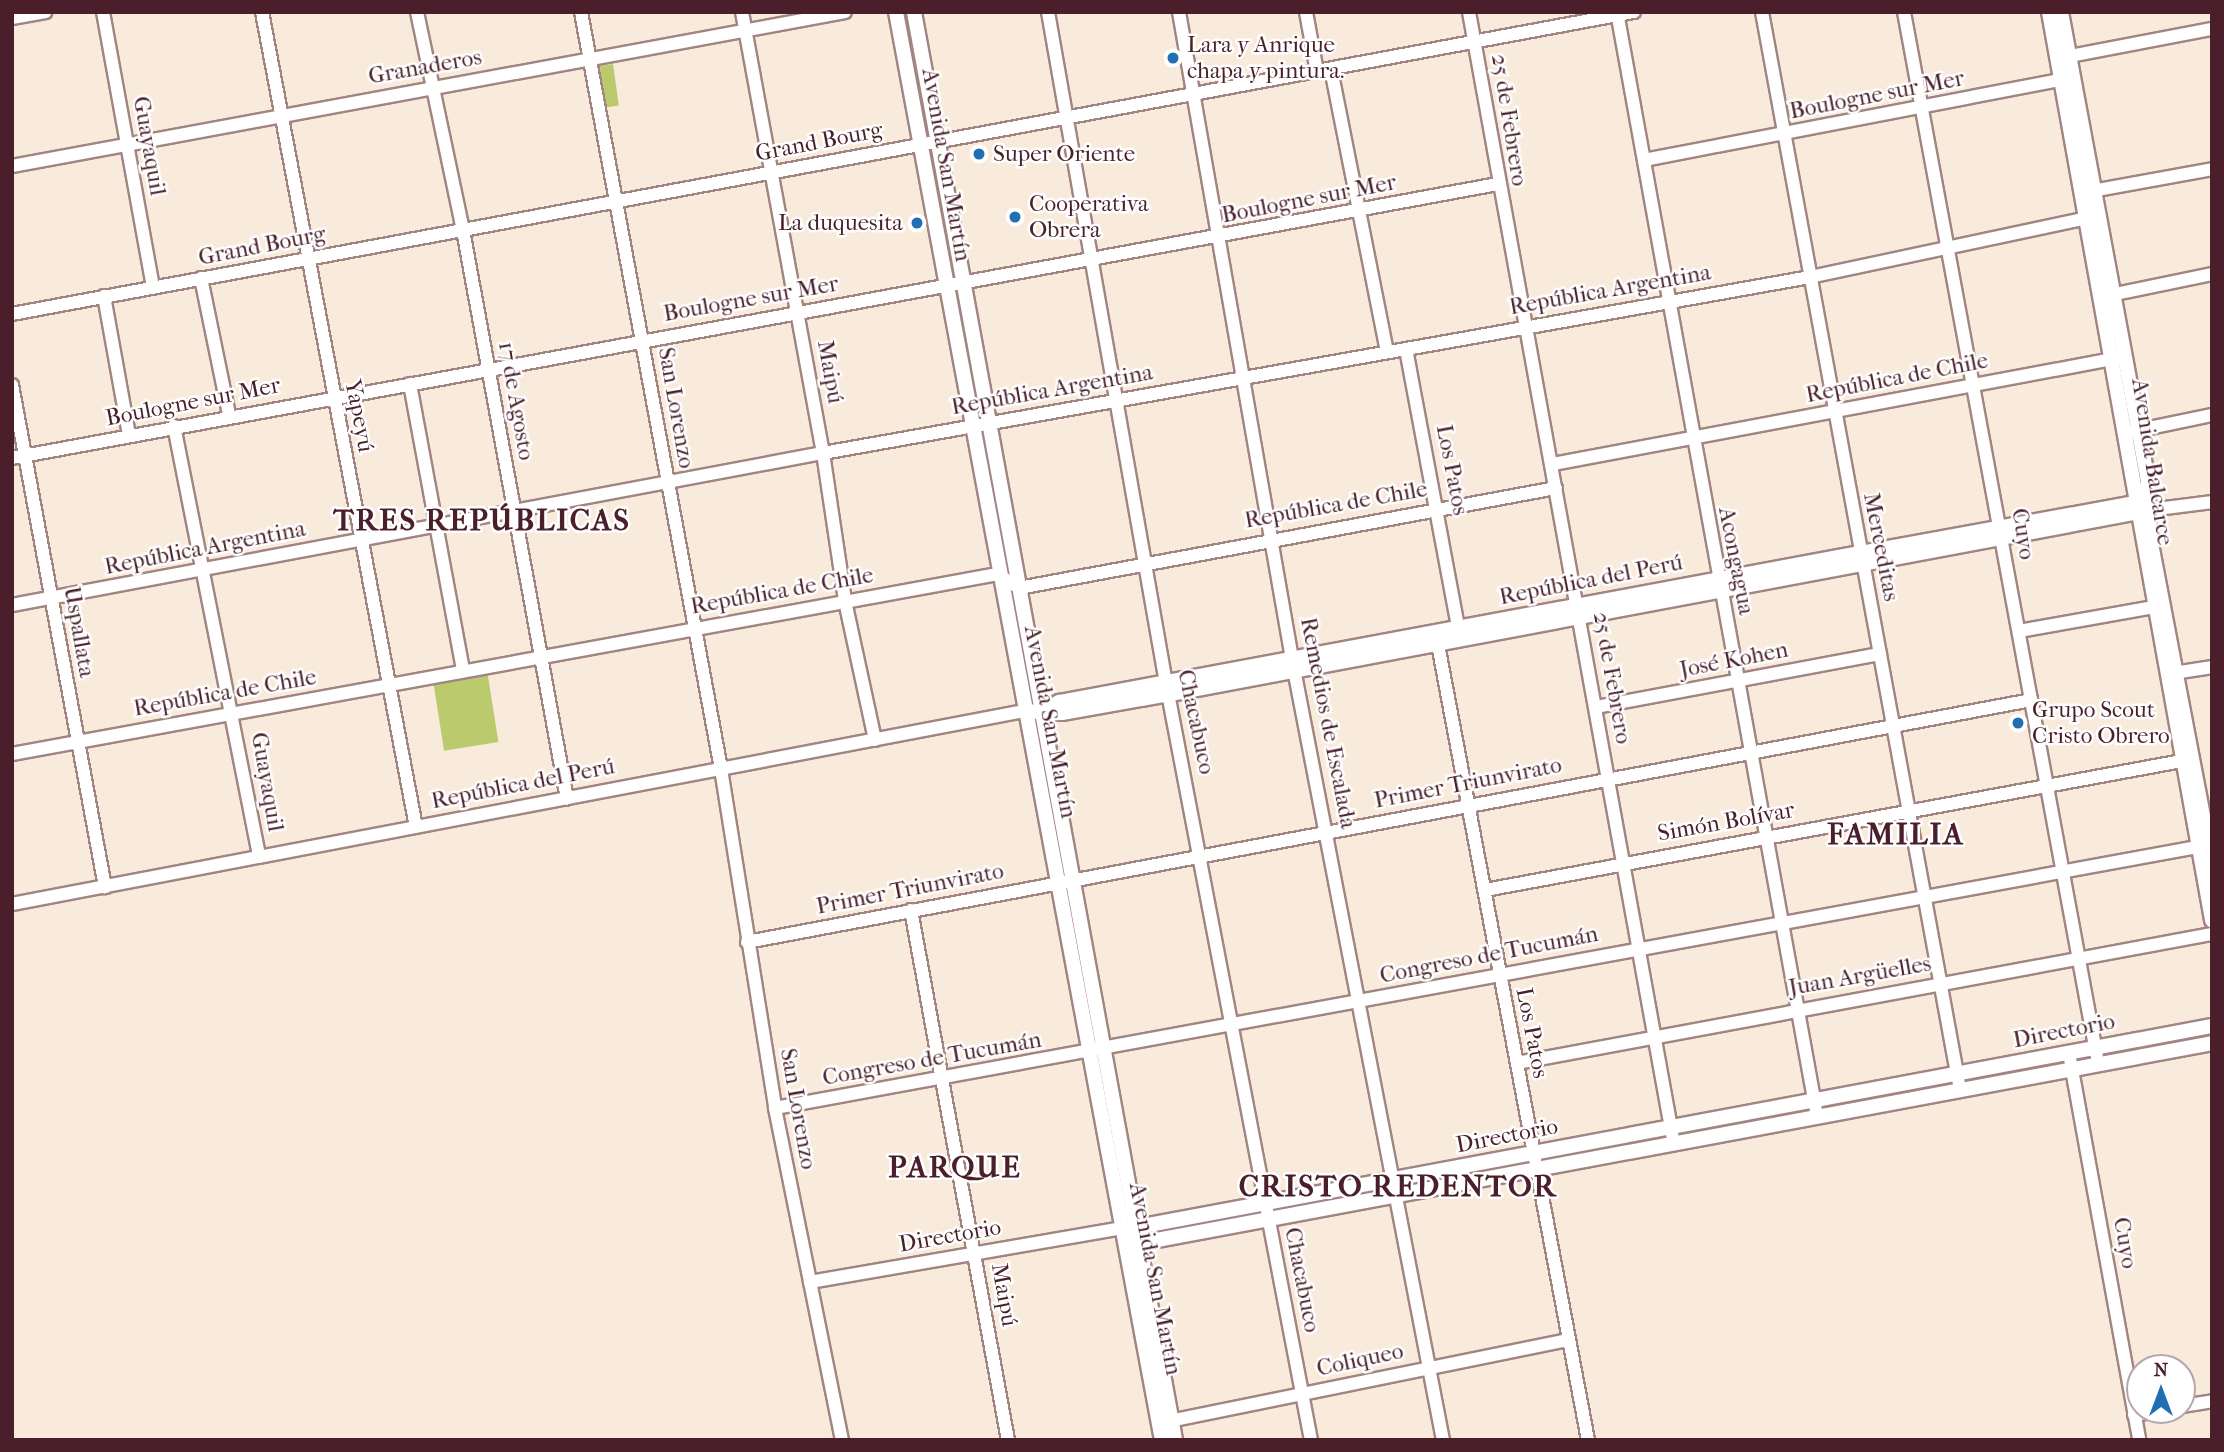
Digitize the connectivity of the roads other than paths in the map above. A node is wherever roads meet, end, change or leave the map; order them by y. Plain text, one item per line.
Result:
1 (45, 12) edge
2 (103, 12) edge
3 (262, 12) edge
4 (417, 12) edge
5 (581, 12) edge
6 (742, 12) edge
7 (845, 12) edge
8 (896, 12) edge
9 (914, 12) edge
10 (1048, 12) edge
11 (1179, 12) edge
12 (1306, 12) edge
13 (1469, 12) edge
14 (1633, 12) edge
15 (1762, 12) edge
16 (1904, 12) edge
17 (2049, 12) edge
18 (2061, 12) edge
19 (1617, 14) edge
20 (12, 18) edge
21 (2212, 29) edge
22 (746, 32) junction
23 (1475, 43) junction
24 (2070, 56) junction
25 (590, 58) junction
26 (1331, 69) junction
27 (1317, 72) junction
28 (2069, 78) junction
29 (434, 87) junction
30 (1195, 94) junction
31 (1923, 108) junction
32 (282, 115) junction
33 (1067, 118) junction
34 (1783, 134) junction
35 (937, 142) junction
36 (920, 145) junction
37 (127, 146) junction
38 (1644, 160) junction
39 (12, 166) edge
40 (2212, 169) edge
41 (772, 173) junction
42 (1498, 184) junction
43 (2088, 192) junction
44 (617, 201) junction
45 (1359, 211) junction
46 (2092, 217) junction
47 (463, 230) junction
48 (1222, 237) junction
49 (1948, 247) junction
50 (1092, 257) junction
51 (308, 259) junction
52 (2212, 274) edge
53 (1810, 277) junction
54 (201, 278) junction
55 (963, 282) junction
56 (945, 285) junction
57 (153, 287) junction
58 (104, 296) junction
59 (2106, 296) junction
60 (1670, 301) junction
61 (797, 311) junction
62 (12, 314) edge
63 (1526, 325) junction
64 (642, 340) junction
65 (1406, 349) junction
66 (1387, 352) junction
67 (2119, 358) junction
68 (489, 370) junction
69 (1243, 377) junction
70 (410, 384) junction
71 (1974, 384) junction
72 (12, 385) edge
73 (334, 398) junction
74 (1116, 399) junction
75 (1834, 412) junction
76 (229, 415) junction
77 (2212, 415) edge
78 (988, 423) junction
79 (174, 426) junction
80 (971, 426) junction
81 (2132, 431) junction
82 (129, 435) junction
83 (1693, 437) junction
84 (823, 453) junction
85 (18, 457) edge
86 (1553, 464) junction
87 (668, 482) junction
88 (1556, 488) junction
89 (2212, 502) edge
90 (1438, 508) junction
91 (2140, 509) junction
92 (514, 511) junction
93 (436, 526) junction
94 (2001, 533) junction
95 (1273, 538) junction
96 (361, 540) junction
97 (1862, 558) junction
98 (1144, 562) junction
99 (201, 570) junction
100 (998, 574) junction
101 (1718, 585) junction
102 (1019, 587) junction
103 (51, 598) junction
104 (845, 601) junction
105 (12, 605) edge
106 (2154, 607) junction
107 (1578, 612) junction
108 (695, 629) junction
109 (2019, 631) junction
110 (1460, 635) junction
111 (1437, 640) junction
112 (1880, 654) junction
113 (540, 656) junction
114 (1294, 665) junction
115 (2212, 667) edge
116 (463, 671) junction
117 (2172, 674) junction
118 (1739, 681) junction
119 (388, 685) junction
120 (1168, 689) junction
121 (2031, 700) junction
122 (1596, 707) junction
123 (1024, 711) junction
124 (1042, 712) junction
125 (233, 713) junction
126 (1892, 726) junction
127 (875, 740) junction
128 (77, 742) junction
129 (1751, 751) junction
130 (12, 754) edge
131 (2182, 761) junction
132 (721, 769) junction
133 (1608, 777) junction
134 (2049, 786) junction
135 (566, 799) junction
136 (1470, 805) junction
137 (1908, 811) junction
138 (416, 827) junction
139 (1327, 830) junction
140 (1767, 836) junction
141 (2206, 845) edge
142 (1202, 853) junction
143 (259, 857) junction
144 (1624, 862) junction
145 (2212, 864) edge
146 (2063, 870) junction
147 (1065, 880) junction
148 (106, 887) junction
149 (1485, 890) junction
150 (1925, 896) junction
151 (12, 904) edge
152 (911, 910) junction
153 (2212, 920) edge
154 (1782, 922) junction
155 (2212, 934) edge
156 (747, 943) junction
157 (1639, 948) junction
158 (2079, 957) junction
159 (1499, 975) junction
160 (1941, 983) junction
161 (1361, 1001) junction
162 (1798, 1009) junction
163 (1234, 1024) junction
164 (2212, 1026) edge
165 (1655, 1035) junction
166 (2212, 1043) edge
167 (1096, 1051) junction
168 (2069, 1053) junction
169 (2097, 1056) junction
170 (1517, 1063) junction
171 (2072, 1069) junction
172 (1957, 1074) junction
173 (943, 1080) junction
174 (1960, 1090) junction
175 (1814, 1101) junction
176 (775, 1108) junction
177 (1817, 1117) junction
178 (1672, 1128) junction
179 (1674, 1144) junction
180 (1533, 1154) junction
181 (1536, 1170) junction
182 (1394, 1181) junction
183 (1397, 1196) junction
184 (1266, 1205) junction
185 (1269, 1220) junction
186 (1130, 1237) junction
187 (975, 1255) junction
188 (810, 1282) junction
189 (1569, 1340) junction
190 (1429, 1367) junction
191 (2126, 1370) edge
192 (1302, 1393) junction
193 (1165, 1422) junction
194 (842, 1440) edge
195 (1008, 1440) edge
196 (1162, 1440) edge
197 (1175, 1440) edge
198 (1311, 1440) edge
199 (1443, 1440) edge
200 (1588, 1440) edge

1 - 20 street
2 - 37 street, Guayaquil
3 - 32 street, Yapeyú
4 - 29 street, 17 de Agosto
5 - 25 street, San Lorenzo
6 - 22 street, Maipú
7 - 22 street, Granaderos
8 - 36 main road, Avenida San Martín
9 - 35 main road, Avenida San Martín
10 - 33 street, Chacabuco
11 - 30 street, Remedios de Escalada
12 - 27 street
13 - 23 street, 25 de Febrero
14 - 19 street, Grand Bourg
15 - 34 street, Merceditas
16 - 31 street, Cuyo
17 - 28 main road, Avenida Balcarce
18 - 24 main road, Avenida Balcarce
19 - 23 street, Grand Bourg
19 - 38 street, Acongagua
21 - 24 street
22 - 25 street, Granaderos
22 - 41 street, Maipú
23 - 26 street, Grand Bourg
23 - 42 street, 25 de Febrero
24 - 28 main road, Avenida Balcarce
25 - 29 street, Granaderos
25 - 44 street, San Lorenzo
26 - 27 street, Grand Bourg
26 - 45 street
27 - 30 street, Grand Bourg
28 - 31 street, Boulogne sur Mer
28 - 43 main road, Avenida Balcarce
29 - 32 street, Granaderos
29 - 47 street, 17 de Agosto
30 - 33 street, Grand Bourg
30 - 48 street, Remedios de Escalada
31 - 34 street, Boulogne sur Mer
31 - 49 street, Cuyo
32 - 37 street, Granaderos
32 - 51 street, Yapeyú
33 - 35 street, Grand Bourg
33 - 50 street, Chacabuco
34 - 38 street, Boulogne sur Mer
34 - 53 street, Merceditas
35 - 36 street, Grand Bourg
35 - 55 main road, Avenida San Martín
36 - 41 street, Grand Bourg
36 - 56 main road, Avenida San Martín
37 - 39 street, Granaderos
37 - 57 street, Guayaquil
38 - 60 street, Acongagua
40 - 43 street
41 - 44 street, Grand Bourg
41 - 61 street, Maipú
42 - 45 street, Boulogne sur Mer
42 - 63 street, 25 de Febrero
43 - 46 main road, Avenida Balcarce
44 - 47 street, Grand Bourg
44 - 64 street, San Lorenzo
45 - 48 street, Boulogne sur Mer
45 - 66 street
46 - 49 street, República Argentina
46 - 59 main road, Avenida Balcarce
47 - 51 street, Grand Bourg
47 - 68 street, 17 de Agosto
48 - 50 street, Boulogne sur Mer
48 - 69 street, Remedios de Escalada
49 - 53 street, República Argentina
49 - 71 street, Cuyo
50 - 55 street, Boulogne sur Mer
50 - 74 street, Chacabuco
51 - 54 street, Grand Bourg
51 - 73 street, Yapeyú
52 - 59 street
53 - 60 street, República Argentina
53 - 75 street, Merceditas
54 - 57 street, Grand Bourg
54 - 76 street
55 - 56 street, Boulogne sur Mer
55 - 78 main road, Avenida San Martín
56 - 61 street, Boulogne sur Mer
56 - 80 main road, Avenida San Martín
57 - 58 street, Grand Bourg
58 - 62 street, Grand Bourg
58 - 82 street
59 - 67 main road, Avenida Balcarce
60 - 63 street, República Argentina
60 - 83 street, Acongagua
61 - 64 street, Boulogne sur Mer
61 - 84 street, Maipú
63 - 65 street, República Argentina
63 - 86 street, 25 de Febrero
64 - 68 street, Boulogne sur Mer
64 - 87 street, San Lorenzo
65 - 66 street, República Argentina
65 - 90 street, Los Patos
66 - 69 street, República Argentina
67 - 71 street, República de Chile
67 - 81 main road, Avenida Balcarce
68 - 70 street, Boulogne sur Mer
68 - 92 street, 17 de Agosto
69 - 74 street, República Argentina
69 - 95 street, Remedios de Escalada
70 - 73 street, Boulogne sur Mer
70 - 93 street
71 - 75 street, República de Chile
71 - 94 street, Cuyo
72 - 85 street, Uspallata
73 - 76 street, Boulogne sur Mer
73 - 96 street, Yapeyú
74 - 78 street, República Argentina
74 - 98 street, Chacabuco
75 - 83 street, República de Chile
75 - 97 street, Merceditas
76 - 79 street, Boulogne sur Mer
77 - 81 street
78 - 80 street, República Argentina
78 - 102 main road, Avenida San Martín
79 - 82 street, Boulogne sur Mer
79 - 99 street, Guayaquil
80 - 84 street, República Argentina
80 - 100 main road, Avenida San Martín
81 - 91 main road, Avenida Balcarce
82 - 85 street, Boulogne sur Mer
83 - 86 street, República de Chile
83 - 101 street, Acongagua
84 - 87 street, República Argentina
84 - 104 street, Maipú
85 - 103 street, Uspallata
86 - 88 street, 25 de Febrero
87 - 92 street, República Argentina
87 - 108 street, San Lorenzo
88 - 90 street, República de Chile
88 - 107 street, 25 de Febrero
89 - 91 street, República del Perú
90 - 95 street, República de Chile
90 - 110 street, Los Patos
91 - 94 main road, República del Perú
91 - 106 main road, Avenida Balcarce
91 - 117 main road, Avenida Balcarce
92 - 93 street, República Argentina
92 - 113 street, 17 de Agosto
93 - 96 street, República Argentina
93 - 116 street
94 - 97 main road, República del Perú
94 - 109 street, Cuyo
95 - 98 street, República de Chile
95 - 114 street, Remedios de Escalada
96 - 99 street, República Argentina
96 - 119 street, Yapeyú
97 - 101 main road, República del Perú
97 - 112 street, Merceditas
98 - 102 street, República de Chile
98 - 120 street, Chacabuco
99 - 103 street, República Argentina
99 - 125 street, Guayaquil
100 - 102 street
100 - 104 street, República de Chile
100 - 123 main road, Avenida San Martín
101 - 107 main road, República del Perú
101 - 118 street, Acongagua
102 - 124 main road, Avenida San Martín
103 - 105 street, República Argentina
103 - 128 street, Uspallata
104 - 108 street, República de Chile
104 - 127 street, Maipú
106 - 109 street
106 - 117 main road, Avenida Balcarce
107 - 110 main road, República del Perú
107 - 122 street, 25 de Febrero
108 - 113 street, República de Chile
108 - 132 street, San Lorenzo
109 - 121 street, Cuyo
110 - 111 main road, República del Perú
111 - 114 main road, República del Perú
111 - 136 street, Los Patos
112 - 118 street, José Kohen
112 - 126 street, Merceditas
113 - 116 street, República de Chile
113 - 135 street, 17 de Agosto
114 - 120 main road, República del Perú
114 - 139 street, Remedios de Escalada
115 - 117 street
116 - 119 street, República de Chile
117 - 131 main road, Avenida Balcarce
117 - 141 main road, Avenida Balcarce
118 - 122 street, José Kohen
118 - 129 street, Acongagua
119 - 125 street, República de Chile
119 - 138 street, Yapeyú
120 - 124 main road, República del Perú
120 - 142 street, Chacabuco
121 - 126 street, Primer Triunvirato
121 - 134 street, Cuyo
122 - 133 street, 25 de Febrero
123 - 124 main road, República del Perú
123 - 127 street, República del Perú
123 - 147 main road, Avenida San Martín
124 - 147 main road, Avenida San Martín
125 - 128 street, República de Chile
125 - 143 street, Guayaquil
126 - 129 street, Primer Triunvirato
126 - 137 street, Merceditas
127 - 132 street, República del Perú
128 - 130 street, República de Chile
128 - 148 street, Uspallata
129 - 133 street, Primer Triunvirato
129 - 140 street, Acongagua
131 - 134 street, Simón Bolívar
131 - 141 main road, Avenida Balcarce
132 - 135 street, República del Perú
132 - 156 street, San Lorenzo
133 - 136 street, Primer Triunvirato
133 - 144 street, 25 de Febrero
134 - 137 street, Simón Bolívar
134 - 146 street, Cuyo
135 - 138 street, República del Perú
136 - 139 street, Primer Triunvirato
136 - 149 street, Los Patos
137 - 140 street, Simón Bolívar
137 - 150 street, Merceditas
138 - 143 street, República del Perú
139 - 142 street, Primer Triunvirato
139 - 161 street, Remedios de Escalada
140 - 144 street, Simón Bolívar
140 - 154 street, Acongagua
141 - 145 main road, Avenida Balcarce
141 - 146 street, Congreso de Tucumán
141 - 153 main road, Avenida Balcarce
142 - 147 street, Primer Triunvirato
142 - 163 street, Chacabuco
143 - 148 street, República del Perú
144 - 149 street, Simón Bolívar
144 - 157 street, 25 de Febrero
146 - 150 street, Congreso de Tucumán
146 - 158 street, Cuyo
147 - 152 street, Primer Triunvirato
147 - 167 main road, Avenida San Martín
148 - 151 street, República del Perú
149 - 159 street, Los Patos
150 - 154 street, Congreso de Tucumán
150 - 160 street, Merceditas
152 - 156 street, Primer Triunvirato
152 - 173 street, Maipú
154 - 157 street, Congreso de Tucumán
154 - 162 street, Acongagua
155 - 158 street, Juan Argüelles
156 - 176 street, San Lorenzo
157 - 159 street, Congreso de Tucumán
157 - 165 street, 25 de Febrero
158 - 160 street, Juan Argüelles
158 - 169 street, Cuyo
159 - 161 street, Congreso de Tucumán
159 - 170 street, Los Patos
160 - 162 street, Juan Argüelles
160 - 172 street, Merceditas
161 - 163 street, Congreso de Tucumán
161 - 182 street, Remedios de Escalada
162 - 165 street, Juan Argüelles
162 - 175 street, Acongagua
163 - 167 street, Congreso de Tucumán
163 - 184 street, Chacabuco
164 - 169 main road, Directorio
165 - 170 street, Juan Argüelles
165 - 178 street, 25 de Febrero
166 - 169 main road, Directorio
167 - 173 street, Congreso de Tucumán
167 - 186 main road, Avenida San Martín
168 - 169 main road, Directorio
168 - 171 street, Cuyo
168 - 172 main road, Directorio
169 - 171 main road, Directorio
170 - 180 street, Los Patos
171 - 174 main road, Directorio
171 - 191 street, Cuyo
172 - 174 street, Merceditas
172 - 175 main road, Directorio
173 - 176 street, Congreso de Tucumán
173 - 187 street, Maipú
174 - 177 main road, Directorio
175 - 177 street, Acongagua
175 - 178 main road, Directorio
176 - 188 street, San Lorenzo
177 - 179 main road, Directorio
178 - 179 street, 25 de Febrero
178 - 180 main road, Directorio
179 - 181 main road, Directorio
180 - 181 street, Los Patos
180 - 182 main road, Directorio
181 - 183 main road, Directorio
181 - 189 street, Los Patos
182 - 183 street, Remedios de Escalada
182 - 184 main road, Directorio
183 - 185 main road, Directorio
183 - 190 street, Remedios de Escalada
184 - 185 street, Chacabuco
184 - 186 main road, Directorio
185 - 186 main road, Directorio
185 - 192 street, Chacabuco
186 - 187 street, Directorio
186 - 193 main road, Avenida San Martín
187 - 188 street, Directorio
187 - 195 street, Maipú
188 - 194 street, San Lorenzo
189 - 190 street, Coliqueo
189 - 200 street, Los Patos
190 - 192 street, Coliqueo
190 - 199 street, Remedios de Escalada
192 - 193 street, Coliqueo
192 - 198 street, Chacabuco
193 - 196 main road, Avenida San Martín
193 - 197 main road, Avenida San Martín

